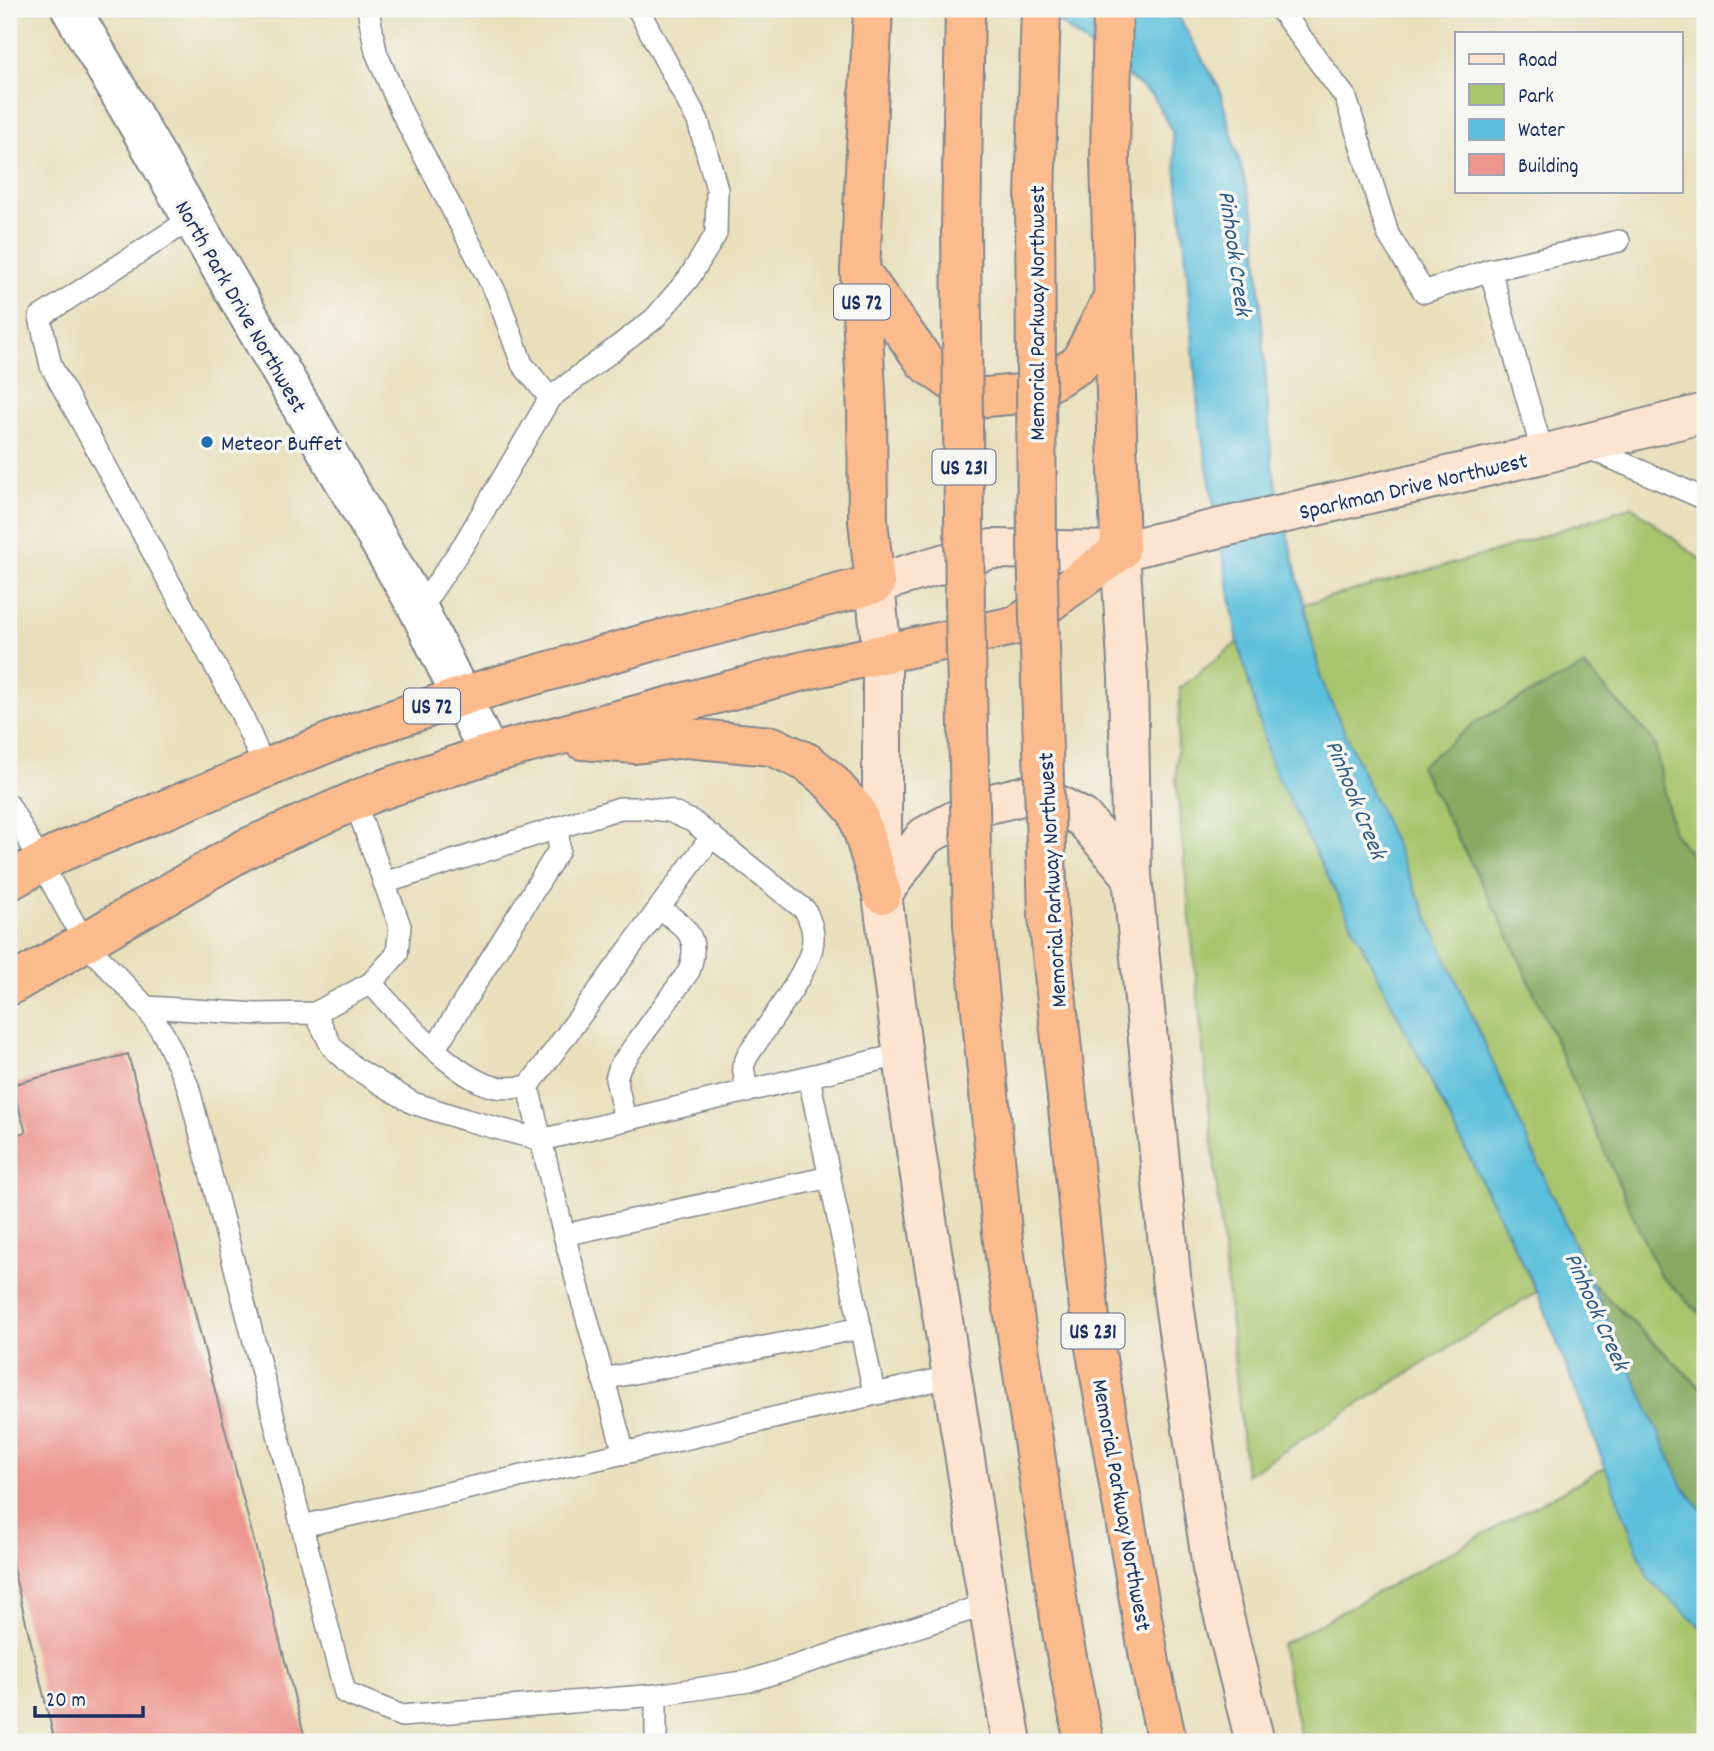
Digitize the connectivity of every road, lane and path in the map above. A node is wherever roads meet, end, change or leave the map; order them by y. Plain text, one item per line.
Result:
1 (71, 9) edge
2 (368, 9) edge
3 (638, 9) edge
4 (965, 9) edge
5 (1041, 9) edge
6 (1113, 9) edge
7 (1280, 9) edge
8 (873, 14) edge
9 (191, 219) junction
10 (1619, 241) dead end
11 (1490, 270) junction
12 (860, 271) junction
13 (1114, 295) junction
14 (551, 398) junction
15 (1705, 413) edge
16 (1583, 445) junction
17 (1543, 454) junction
18 (1705, 499) edge
19 (1120, 551) junction
20 (875, 584) junction
21 (419, 610) junction
22 (882, 655) junction
23 (460, 697) junction
24 (549, 738) junction
25 (489, 754) junction
26 (265, 769) junction
27 (355, 802) junction
28 (9, 805) edge
29 (558, 829) junction
30 (712, 836) junction
31 (42, 862) junction
32 (1132, 876) junction
33 (9, 881) edge
34 (384, 883) junction
35 (882, 894) junction
36 (660, 908) junction
37 (85, 943) junction
38 (371, 983) junction
39 (9, 986) edge
40 (146, 1007) junction
41 (315, 1013) junction
42 (435, 1048) junction
43 (903, 1054) junction
44 (809, 1077) junction
45 (528, 1087) junction
46 (747, 1092) junction
47 (625, 1120) junction
48 (541, 1140) junction
49 (830, 1177) junction
50 (564, 1234) junction
51 (861, 1328) junction
52 (953, 1376) junction
53 (603, 1379) junction
54 (874, 1393) junction
55 (624, 1453) junction
56 (302, 1526) junction
57 (988, 1604) junction
58 (656, 1695) junction
59 (656, 1742) edge
60 (1012, 1742) edge
61 (1084, 1742) edge
62 (1167, 1742) edge
63 (1255, 1742) edge

1 - 9 street, North Park Drive Northwest
2 - 14 lane
3 - 14 lane
4 - 61 highway, US 231, bridge
5 - 62 highway, Memorial Parkway Northwest / US 231, bridge
6 - 13 highway
7 - 11 lane
8 - 12 highway, US 72
9 - 21 street, North Park Drive Northwest
9 - 26 lane
10 - 11 lane
11 - 17 lane
12 - 13 highway
12 - 20 highway, US 72
13 - 19 highway
14 - 21 lane
15 - 16 main road, Sparkman Drive Northwest
16 - 17 main road, Sparkman Drive Northwest
16 - 18 lane
17 - 19 main road, Sparkman Drive Northwest
19 - 20 main road, Sparkman Drive Northwest
19 - 22 highway, Sparkman Drive Northwest
19 - 32 main road
20 - 22 main road
20 - 23 highway, US 72
21 - 23 street, North Park Drive Northwest
22 - 24 highway, Sparkman Drive Northwest
22 - 35 main road
23 - 25 street, North Park Drive Northwest
23 - 26 highway, US 72
24 - 25 highway, Sparkman Drive Northwest
24 - 35 highway
25 - 27 highway, Sparkman Drive Northwest
26 - 31 highway, US 72
27 - 34 lane
27 - 37 highway, Sparkman Drive Northwest
28 - 31 lane
29 - 30 lane
29 - 34 lane
29 - 42 lane
30 - 36 lane
30 - 46 lane
31 - 33 highway, US 72
31 - 37 lane
32 - 35 main road
32 - 63 main road
34 - 38 lane
35 - 43 main road
36 - 45 lane
36 - 47 lane
37 - 39 highway, Sparkman Drive Northwest
37 - 40 lane
38 - 41 lane
38 - 42 lane
40 - 41 lane
40 - 56 lane
41 - 48 lane
42 - 45 lane
43 - 44 lane
43 - 52 main road
44 - 46 lane
44 - 49 lane
45 - 48 lane
46 - 47 lane
47 - 48 lane
48 - 50 lane
49 - 50 lane
49 - 51 lane
50 - 53 lane
51 - 53 lane
51 - 54 lane
52 - 54 lane
52 - 57 main road
53 - 55 lane
54 - 55 lane
55 - 56 lane
56 - 58 lane
57 - 58 lane
57 - 60 main road
58 - 59 lane

